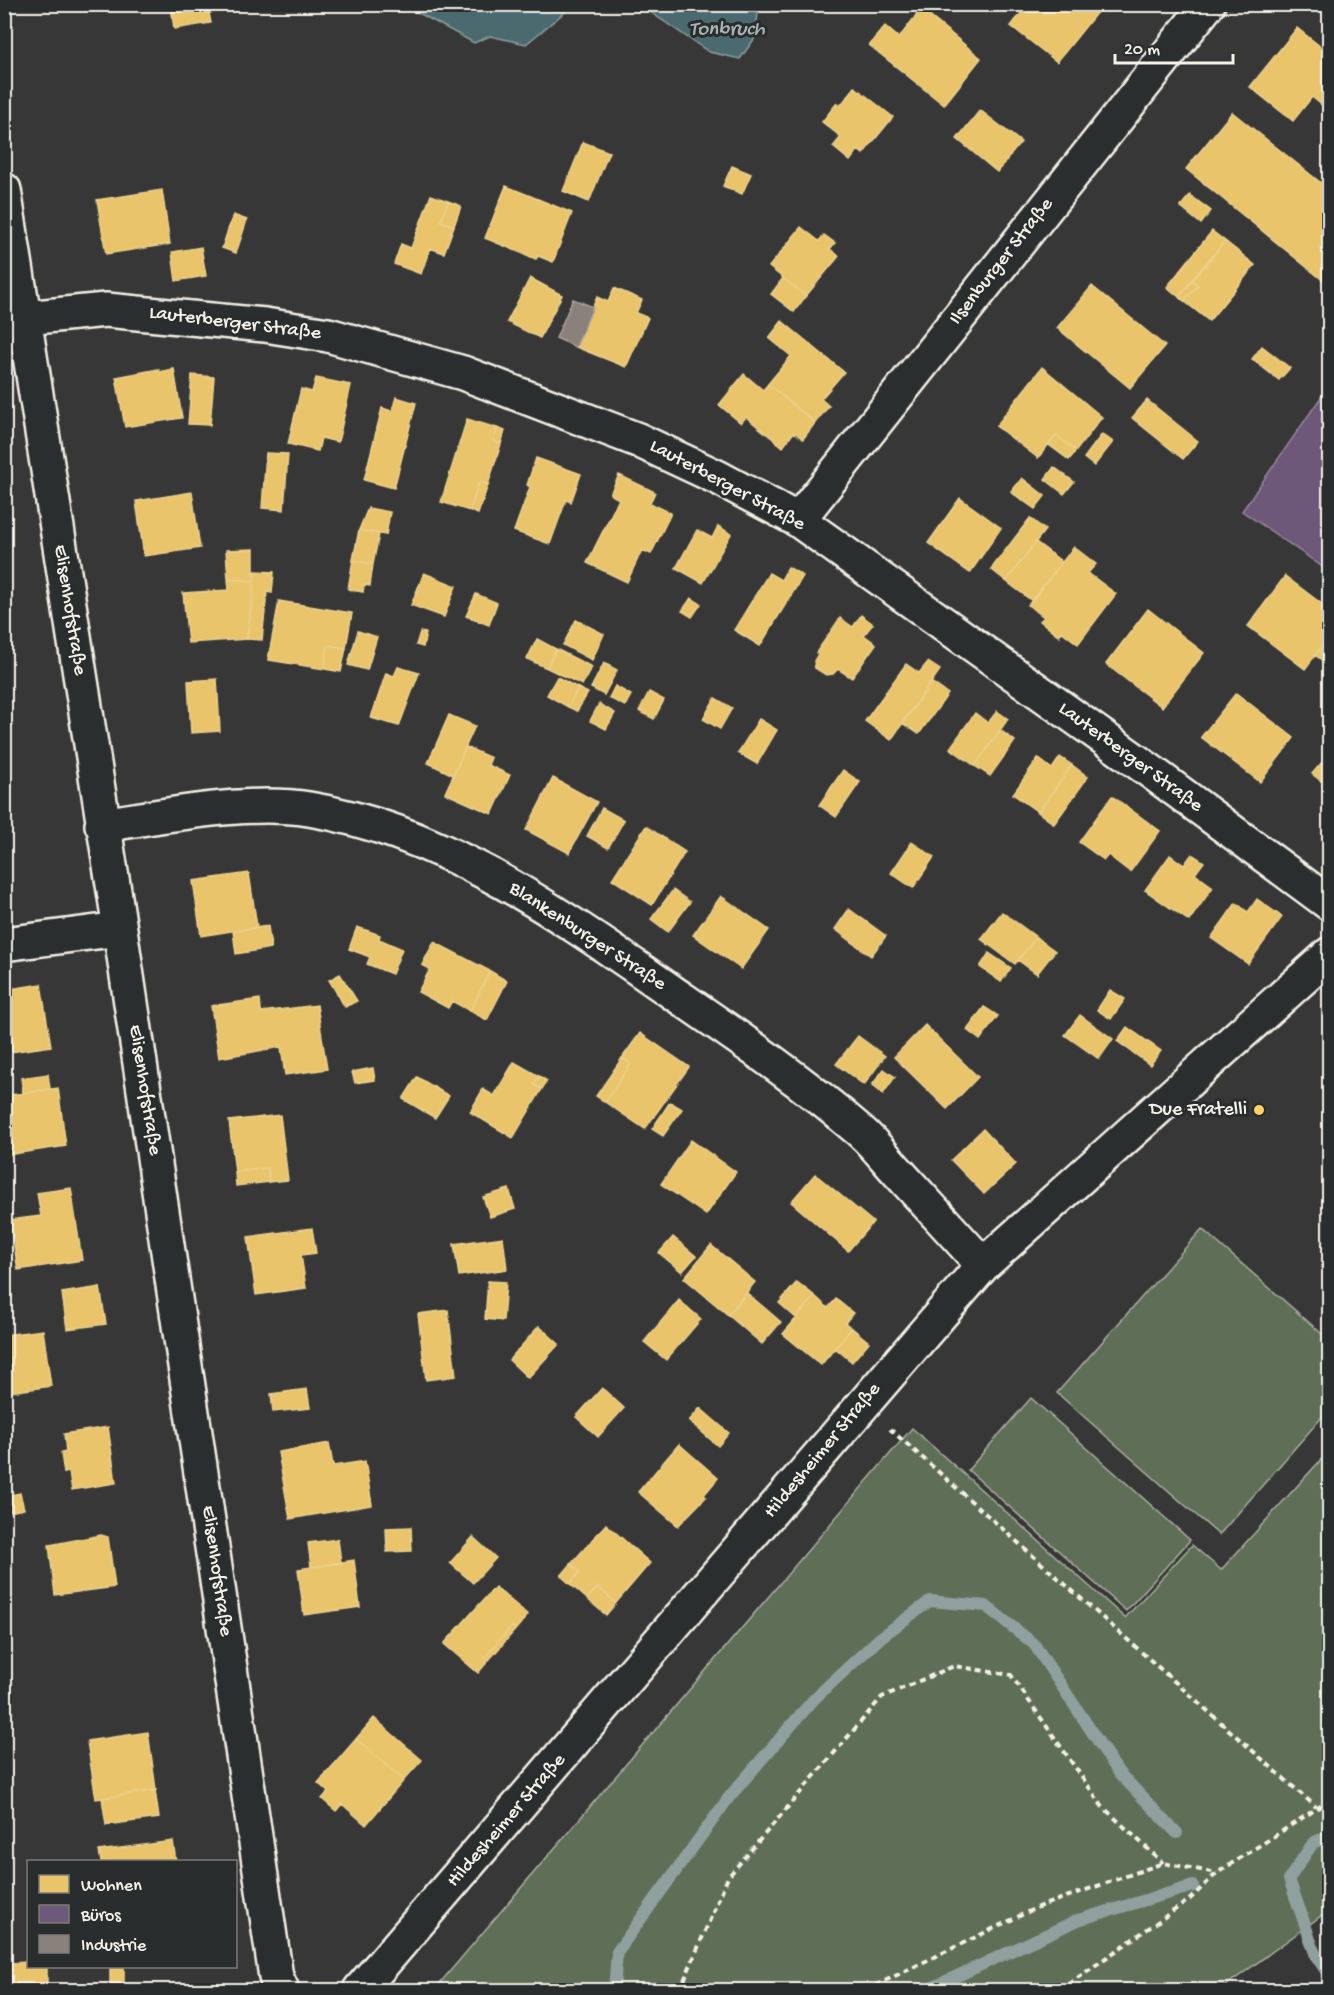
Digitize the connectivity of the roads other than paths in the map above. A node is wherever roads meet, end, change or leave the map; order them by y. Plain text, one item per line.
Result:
1 (1208, 4) edge
2 (4, 190) edge
3 (25, 318) junction
4 (798, 520) junction
5 (102, 825) junction
6 (1329, 904) edge
7 (120, 929) junction
8 (4, 944) edge
9 (1329, 954) edge
10 (983, 1265) junction
11 (282, 1990) edge
12 (360, 1990) edge

1 - 4 street, Ilsenburger Straße
2 - 3 street, Elisenhofstraße
3 - 4 street, Lauterberger Straße
3 - 5 street, Elisenhofstraße
4 - 6 street, Lauterberger Straße
5 - 7 street, Elisenhofstraße
5 - 10 street, Blankenburger Straße
7 - 8 street
7 - 11 street, Elisenhofstraße
9 - 10 street, Hildesheimer Straße
10 - 12 street, Hildesheimer Straße

